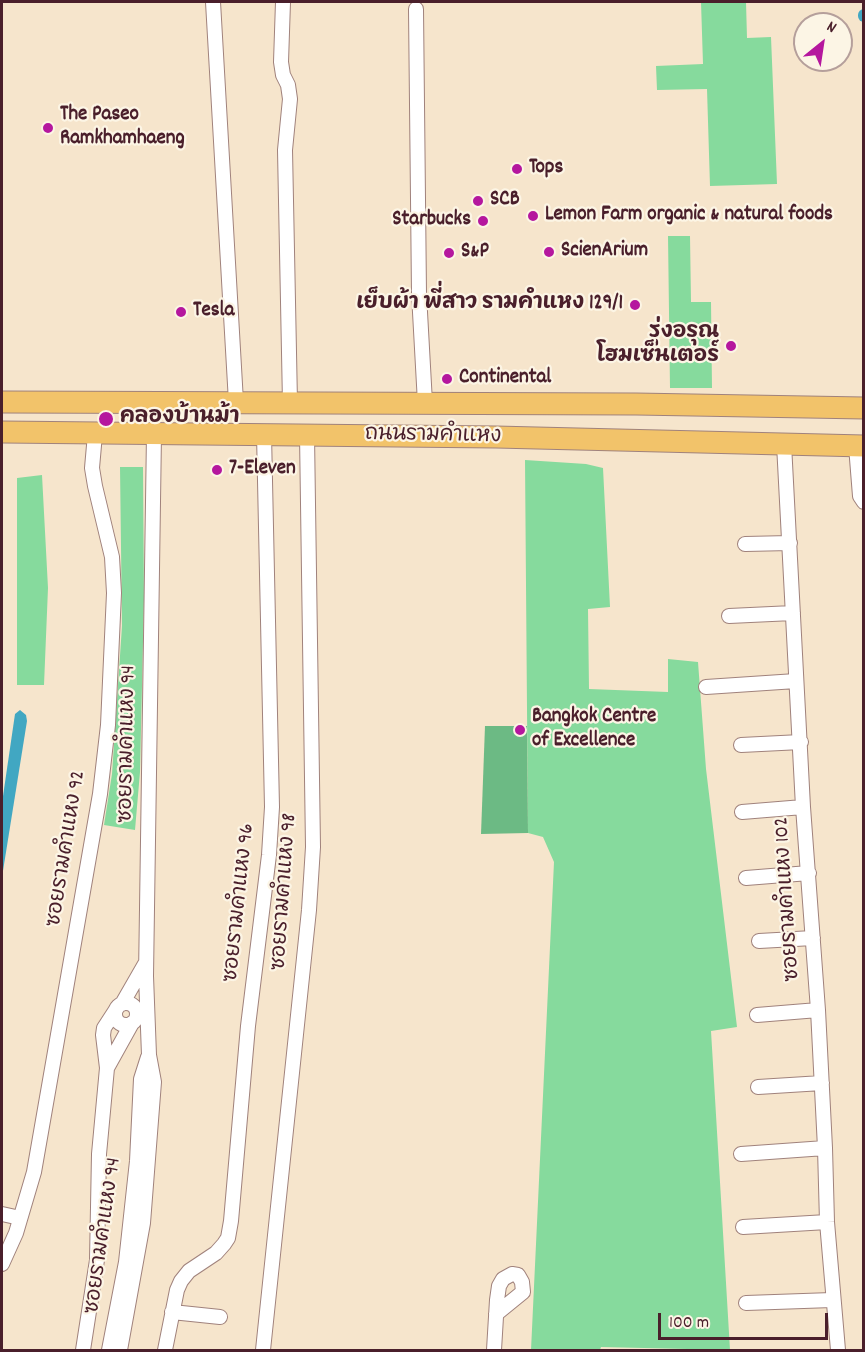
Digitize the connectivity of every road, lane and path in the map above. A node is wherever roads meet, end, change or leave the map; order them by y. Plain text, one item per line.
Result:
1 (213, 2) edge
2 (283, 2) edge
3 (416, 9) dead end
4 (2, 402) edge
5 (236, 402) junction
6 (290, 403) junction
7 (425, 403) junction
8 (864, 408) edge
9 (2, 432) edge
10 (95, 434) junction
11 (154, 434) junction
12 (234, 434) junction
13 (264, 434) junction
14 (307, 435) junction
15 (784, 444) junction
16 (860, 446) edge
17 (864, 502) edge
18 (790, 543) junction
19 (744, 544) dead end
20 (793, 613) junction
21 (729, 616) dead end
22 (796, 681) junction
23 (706, 687) dead end
24 (801, 742) junction
25 (741, 745) dead end
26 (803, 807) junction
27 (742, 813) dead end
28 (809, 873) junction
29 (746, 878) dead end
30 (813, 938) junction
31 (759, 941) dead end
32 (146, 963) junction
33 (146, 985) junction
34 (119, 1006) junction
35 (818, 1010) junction
36 (757, 1015) dead end
37 (134, 1017) junction
38 (149, 1055) junction
39 (107, 1068) junction
40 (822, 1083) junction
41 (758, 1087) dead end
42 (825, 1148) junction
43 (741, 1154) dead end
44 (2, 1214) edge
45 (20, 1218) junction
46 (827, 1222) junction
47 (743, 1227) dead end
48 (2, 1264) edge
49 (832, 1300) junction
50 (747, 1303) dead end
51 (172, 1312) junction
52 (496, 1314) dead end
53 (220, 1317) dead end
54 (83, 1350) edge
55 (109, 1350) edge
56 (120, 1350) edge
57 (165, 1350) edge
58 (263, 1350) edge
59 (494, 1350) edge
60 (838, 1350) edge

1 - 5 street
2 - 6 street
3 - 7 street
4 - 5 main road, ถนนรามคำแหง
5 - 6 main road, ถนนรามคำแหง
5 - 12 main road
6 - 7 main road, ถนนรามคำแหง
7 - 8 main road, ถนนรามคำแหง
9 - 10 main road, ถนนรามคำแหง
10 - 11 main road, ถนนรามคำแหง
10 - 45 street, ซอยรามคําแหง 92
11 - 12 main road, ถนนรามคำแหง
11 - 32 street, ซอยรามคําแหง 94
12 - 13 main road, ถนนรามคำแหง
13 - 14 main road, ถนนรามคำแหง
13 - 51 street, ซอยรามคําแหง 96
14 - 15 main road, ถนนรามคำแหง
14 - 58 street, ซอยรามคําแหง 98
15 - 16 main road, ถนนรามคำแหง
15 - 18 street, ซอยรามคําแหง 102
16 - 17 street
18 - 19 street
18 - 20 street, ซอยรามคําแหง 102
20 - 21 street
20 - 22 street, ซอยรามคําแหง 102
22 - 23 street
22 - 24 street, ซอยรามคําแหง 102
24 - 25 street
24 - 26 street, ซอยรามคําแหง 102
26 - 27 street
26 - 28 street, ซอยรามคําแหง 102
28 - 29 street
28 - 30 street, ซอยรามคําแหง 102
30 - 31 street
30 - 35 street, ซอยรามคําแหง 102
32 - 33 street, ซอยรามคําแหง 94
32 - 34 street
33 - 37 street
33 - 38 street, ซอยรามคําแหง 94
34 - 37 street
34 - 37 street
34 - 39 street
35 - 36 street
35 - 40 street, ซอยรามคําแหง 102
37 - 39 street
38 - 55 street, ซอยรามคําแหง 94
38 - 56 street, ซอยรามคําแหง 94
39 - 54 street
40 - 41 street
40 - 42 street, ซอยรามคําแหง 102
42 - 43 street
42 - 46 street, ซอยรามคําแหง 102
44 - 45 street
45 - 48 street, ซอยรามคําแหง 92
46 - 47 street
46 - 49 street, ซอยรามคําแหง 102
49 - 50 street
49 - 60 street, ซอยรามคําแหง 102
51 - 53 street
51 - 57 street, ซอยรามคําแหง 96
52 - 59 street

